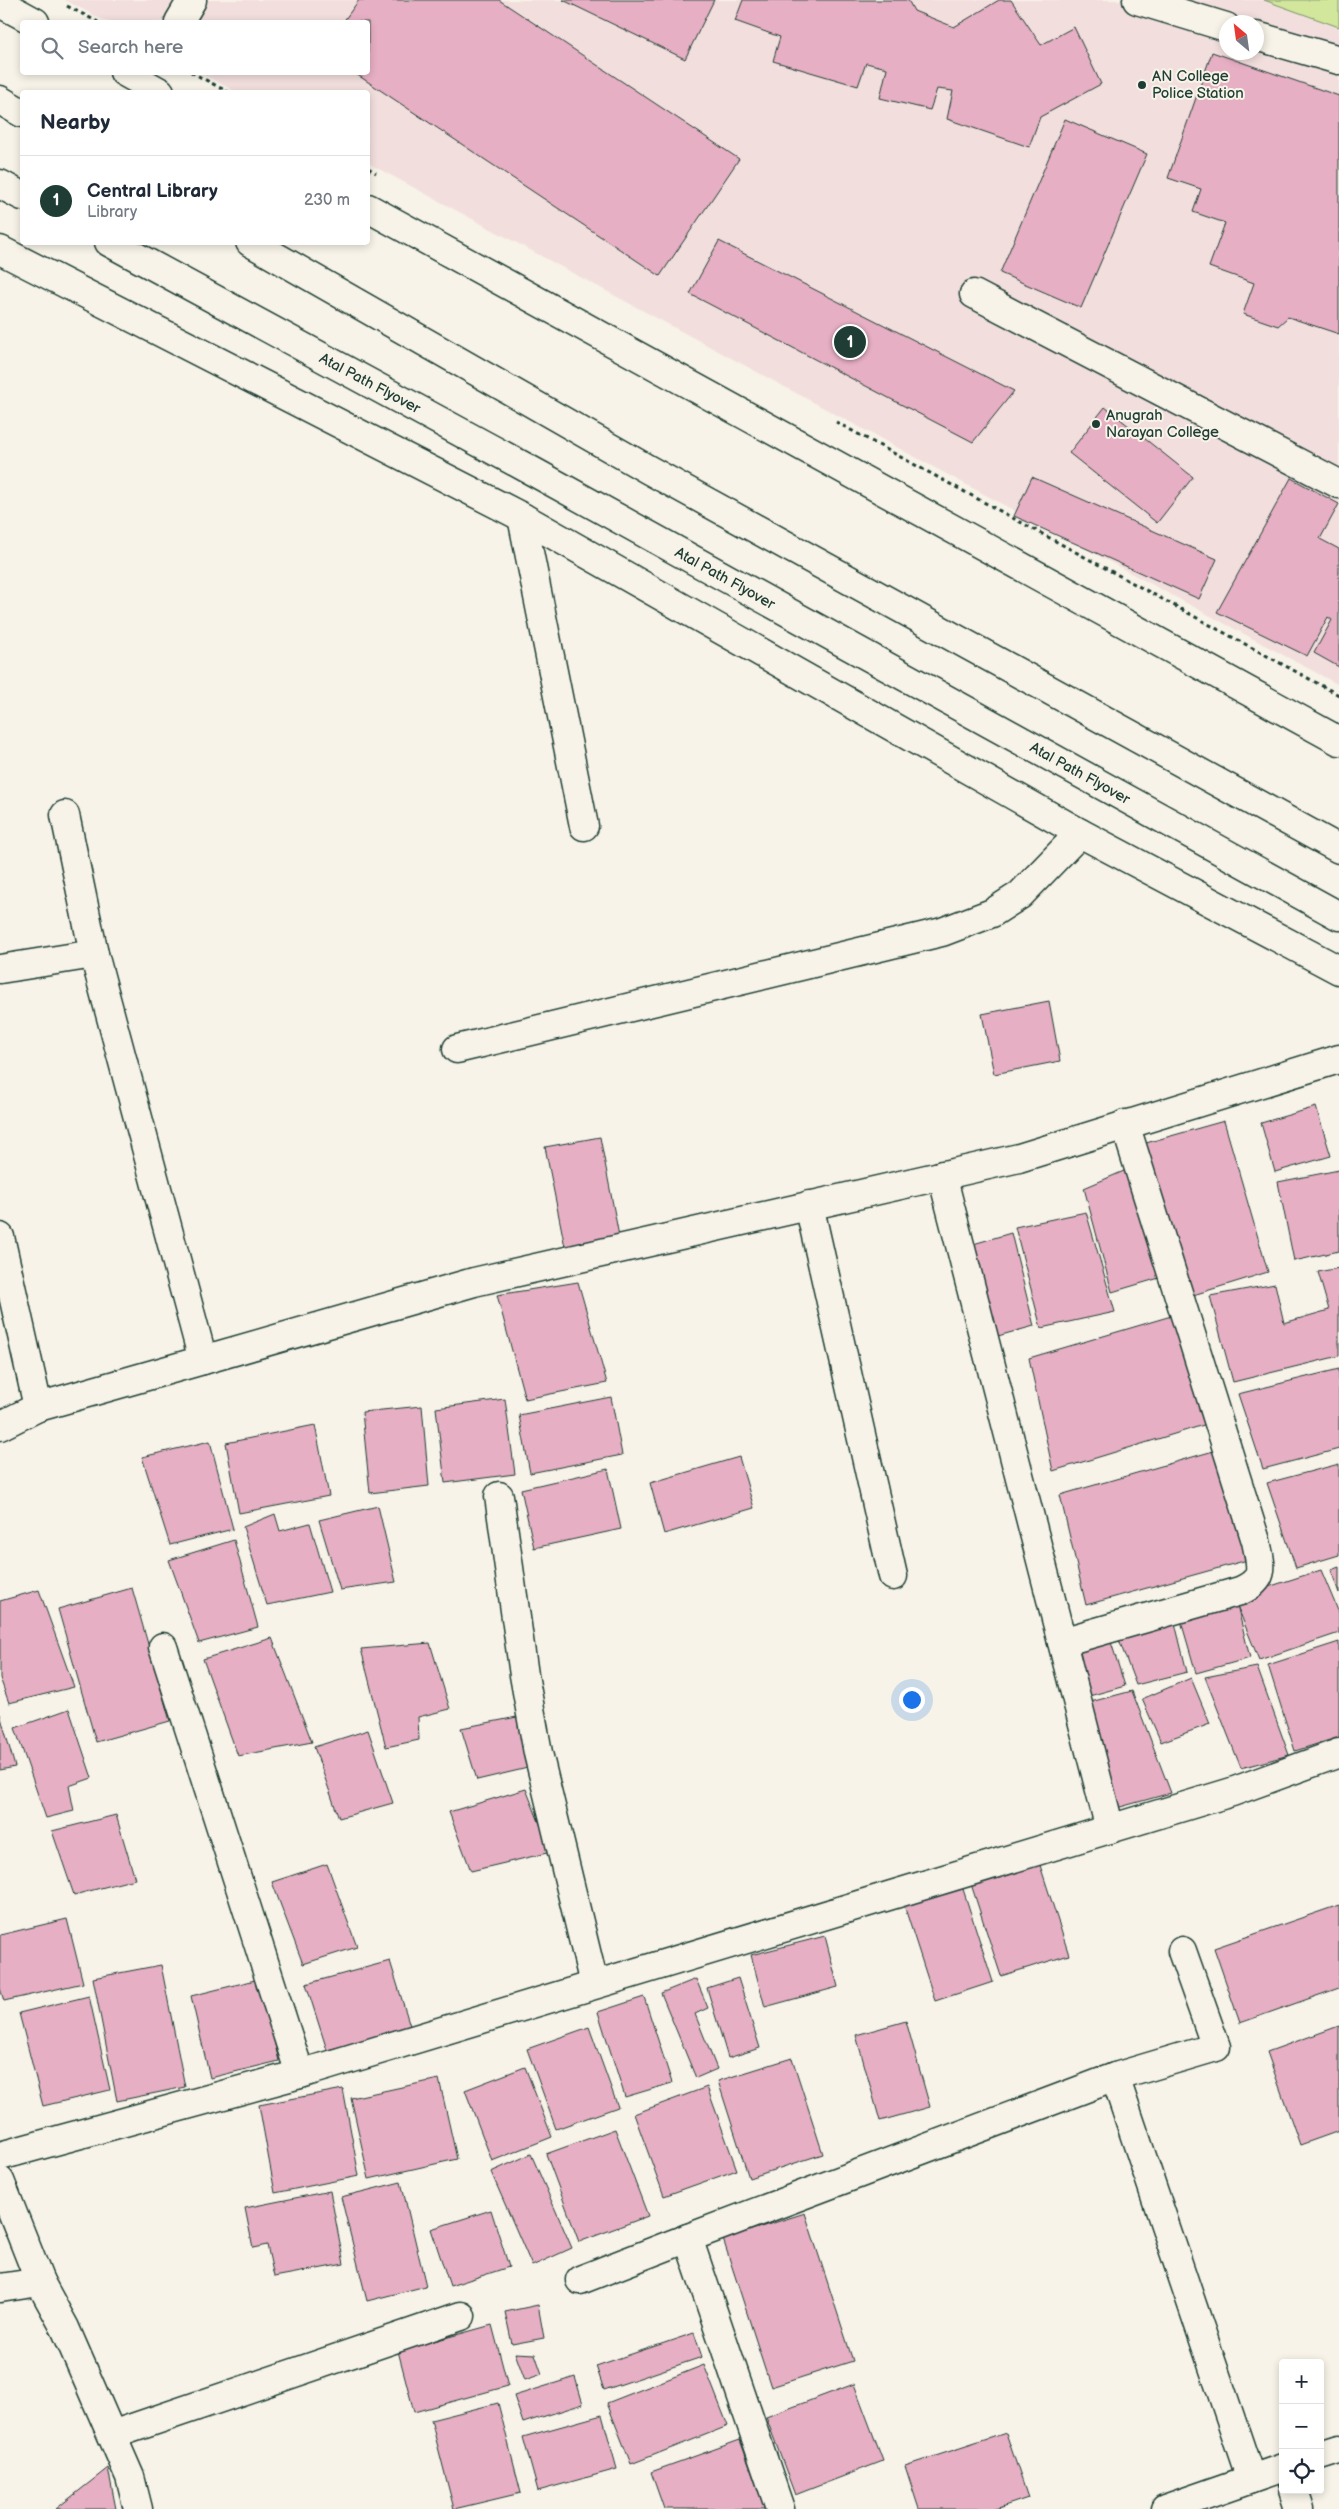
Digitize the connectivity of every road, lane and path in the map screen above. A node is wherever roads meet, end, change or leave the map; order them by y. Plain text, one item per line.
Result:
1 (192, 0) edge
2 (1137, 0) edge
3 (0, 3) edge
4 (64, 4) dead end
5 (31, 20) edge
6 (94, 20) edge
7 (180, 20) edge
8 (1219, 25) edge
9 (1264, 38) edge
10 (1339, 60) edge
11 (129, 75) edge
12 (197, 75) edge
13 (156, 90) edge
14 (224, 90) edge
15 (0, 100) edge
16 (20, 112) edge
17 (370, 169) edge
18 (385, 178) dead end
19 (0, 184) edge
20 (20, 195) edge
21 (370, 209) edge
22 (115, 245) edge
23 (255, 245) edge
24 (0, 250) edge
25 (974, 294) dead end
26 (831, 420) dead end
27 (1339, 484) edge
28 (522, 517) junction
29 (1339, 695) edge
30 (1339, 741) edge
31 (65, 815) dead end
32 (584, 826) dead end
33 (1080, 833) junction
34 (1339, 849) edge
35 (1339, 916) edge
36 (94, 954) junction
37 (0, 970) edge
38 (1339, 970) edge
39 (456, 1049) dead end
40 (1339, 1059) edge
41 (1125, 1124) junction
42 (942, 1175) junction
43 (809, 1205) junction
44 (0, 1237) edge
45 (202, 1360) junction
46 (38, 1407) junction
47 (0, 1426) edge
48 (499, 1496) dead end
49 (893, 1576) dead end
50 (1062, 1642) junction
51 (163, 1647) dead end
52 (1339, 1753) edge
53 (1110, 1829) junction
54 (1182, 1951) dead end
55 (594, 1984) junction
56 (300, 2074) junction
57 (1115, 2077) junction
58 (0, 2156) edge
59 (0, 2181) edge
60 (688, 2238) junction
61 (580, 2280) dead end
62 (40, 2282) junction
63 (0, 2288) edge
64 (461, 2316) dead end
65 (112, 2436) junction
66 (1339, 2449) edge
67 (1324, 2454) edge
68 (1279, 2469) edge
69 (1251, 2479) junction
70 (1294, 2494) edge
71 (138, 2509) edge
72 (780, 2509) edge
73 (1165, 2509) edge
74 (1299, 2509) edge

1 - 7 street
2 - 8 street
3 - 5 street
4 - 6 path
9 - 10 street
11 - 13 street
12 - 14 path
15 - 16 street
17 - 18 path
19 - 20 street
21 - 30 street
22 - 35 street, Atal Path Flyover
23 - 34 street
24 - 28 street
25 - 27 street
26 - 29 path
28 - 32 street
28 - 33 street
31 - 36 street
33 - 38 street
33 - 39 street
36 - 37 street
36 - 45 street
40 - 41 street
41 - 42 street
41 - 50 street
42 - 43 street
42 - 50 street
43 - 45 street
43 - 49 street
44 - 46 street
45 - 46 street
46 - 47 street
48 - 55 street
50 - 53 street
51 - 56 street
52 - 53 street
53 - 55 street
54 - 57 street
55 - 56 street
56 - 58 street
57 - 60 street
57 - 69 street
59 - 62 street
60 - 61 street
60 - 72 street
62 - 63 street
62 - 65 street
64 - 65 street
65 - 71 street
66 - 67 street
68 - 69 street
69 - 73 street
70 - 74 street

